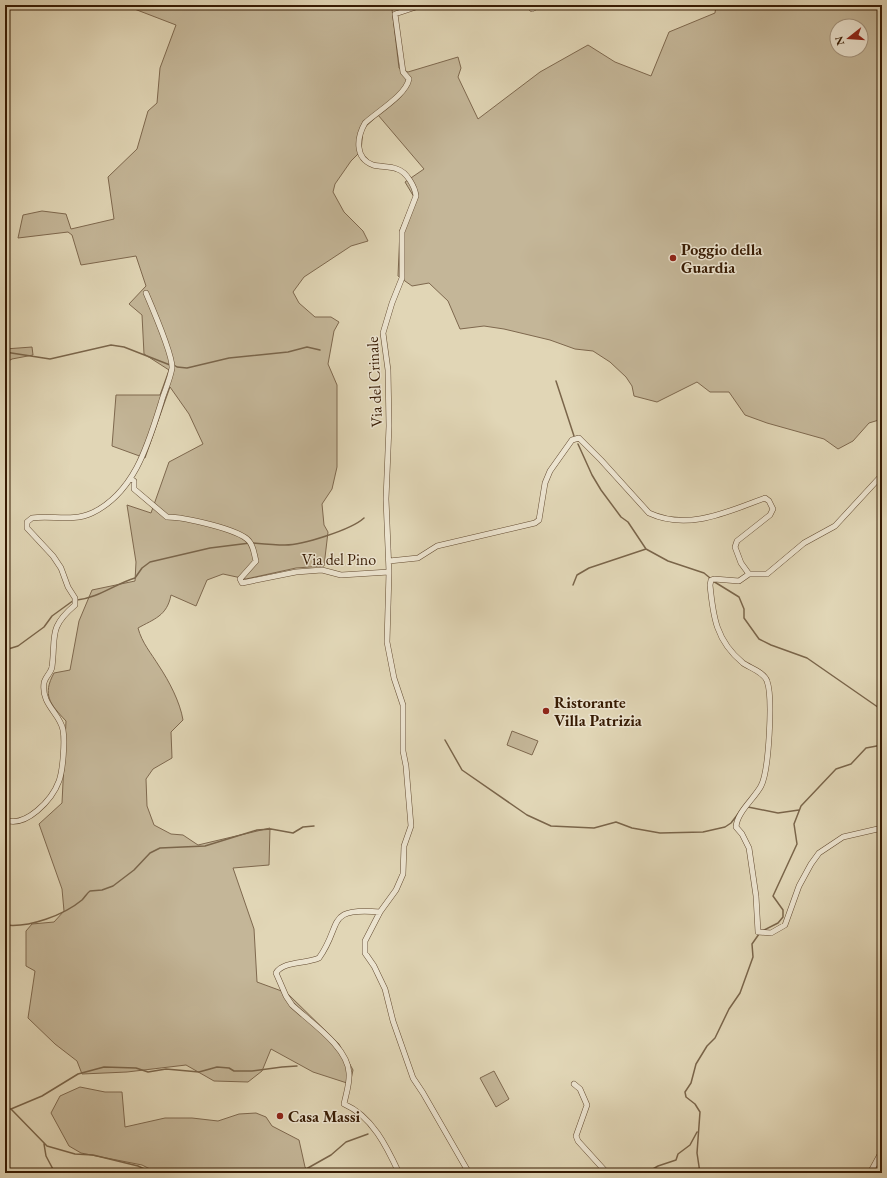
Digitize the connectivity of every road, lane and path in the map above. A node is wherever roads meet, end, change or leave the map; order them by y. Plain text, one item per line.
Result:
1 (422, 5) edge
2 (528, 5) edge
3 (539, 5) edge
4 (146, 294) dead end
5 (882, 475) edge
6 (131, 479) junction
7 (389, 561) junction
8 (390, 572) junction
9 (749, 574) junction
10 (5, 820) edge
11 (882, 828) edge
12 (380, 912) junction
13 (574, 1084) dead end
14 (882, 1151) edge
15 (399, 1173) edge
16 (469, 1173) edge
17 (607, 1173) edge
18 (870, 1173) edge

1 - 7 street, Via del Crinale
2 - 3 street
4 - 6 street
5 - 9 street
6 - 8 street, Via del Pino
6 - 10 street
7 - 8 street, Via del Crinale
7 - 9 street
8 - 12 street, Via del Crinale
9 - 11 street
12 - 15 street
12 - 16 street, Via del Crinale
13 - 17 street
14 - 18 street

